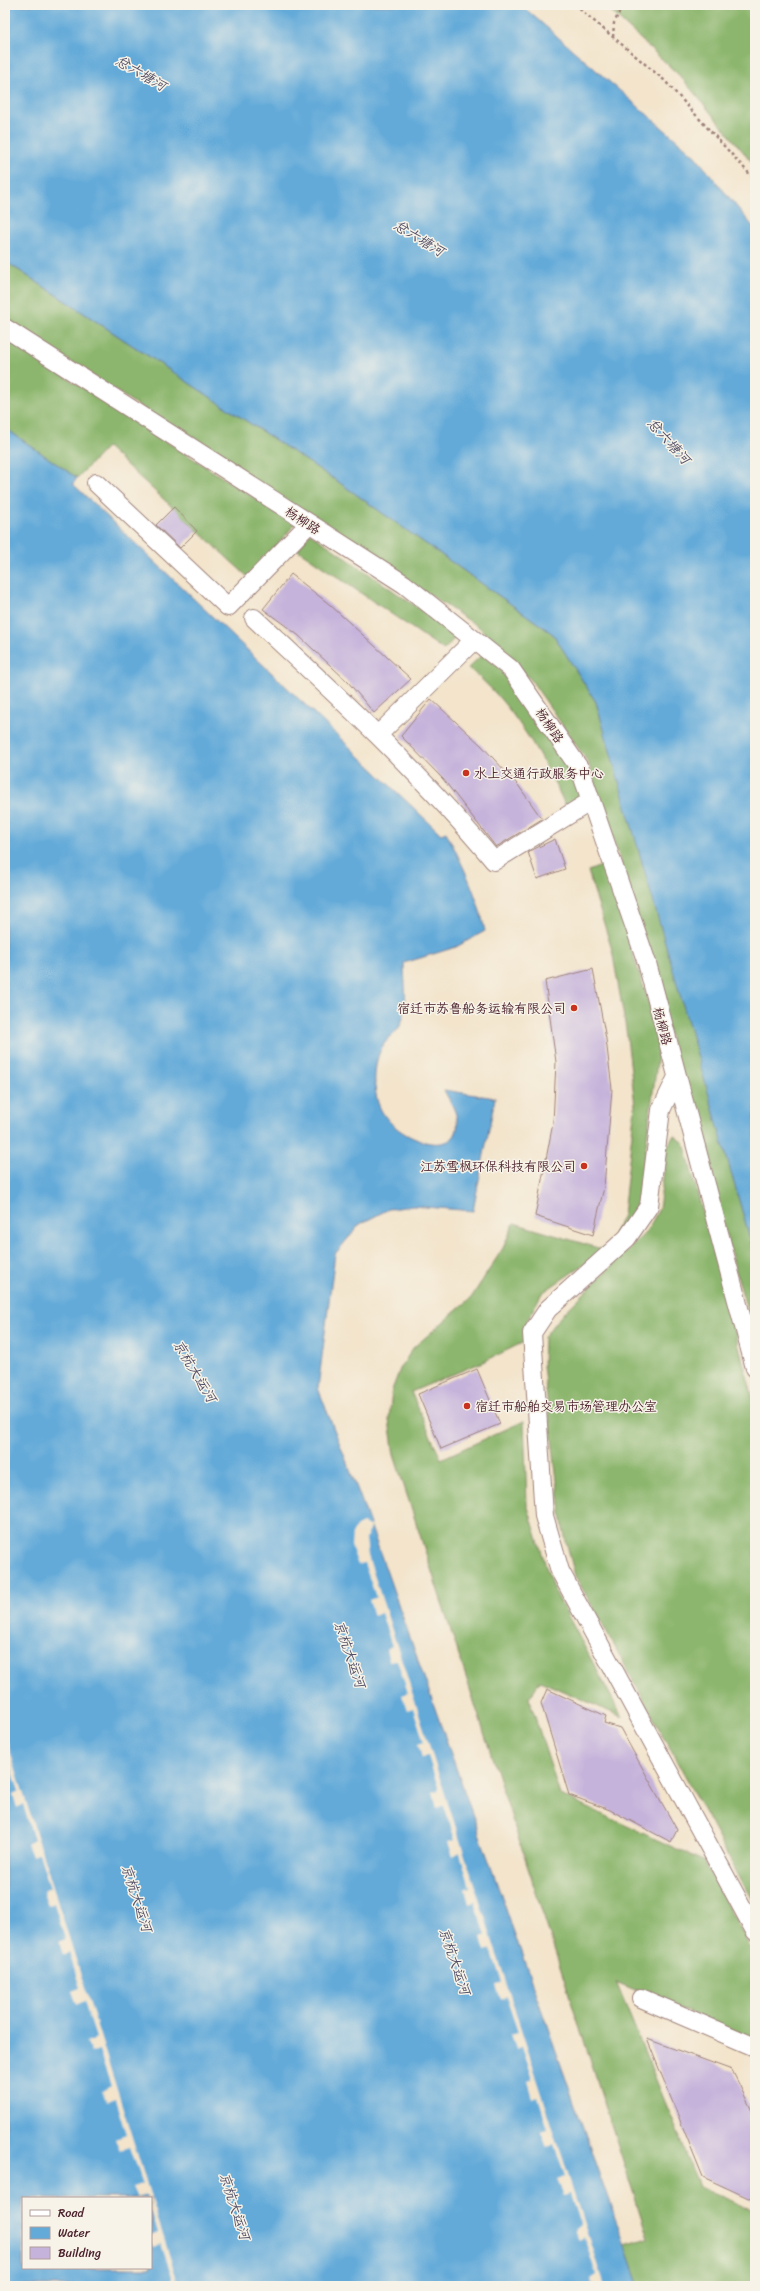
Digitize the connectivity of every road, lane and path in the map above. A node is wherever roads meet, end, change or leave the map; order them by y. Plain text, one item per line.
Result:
1 (575, 5) edge
2 (623, 5) edge
3 (613, 37) junction
4 (755, 180) edge
5 (5, 328) edge
6 (96, 483) dead end
7 (309, 524) junction
8 (254, 618) dead end
9 (474, 640) junction
10 (379, 734) junction
11 (591, 800) junction
12 (677, 1077) junction
13 (755, 1368) edge
14 (755, 1931) edge
15 (641, 1998) dead end
16 (755, 2047) edge

1 - 3 path
2 - 3 path
3 - 4 path
5 - 7 street, 杨柳路
6 - 7 street
7 - 9 street, 杨柳路
8 - 10 street
9 - 10 street
9 - 11 street, 杨柳路
10 - 11 street
11 - 12 street, 杨柳路
12 - 13 street, 杨柳路
12 - 14 street
15 - 16 street

